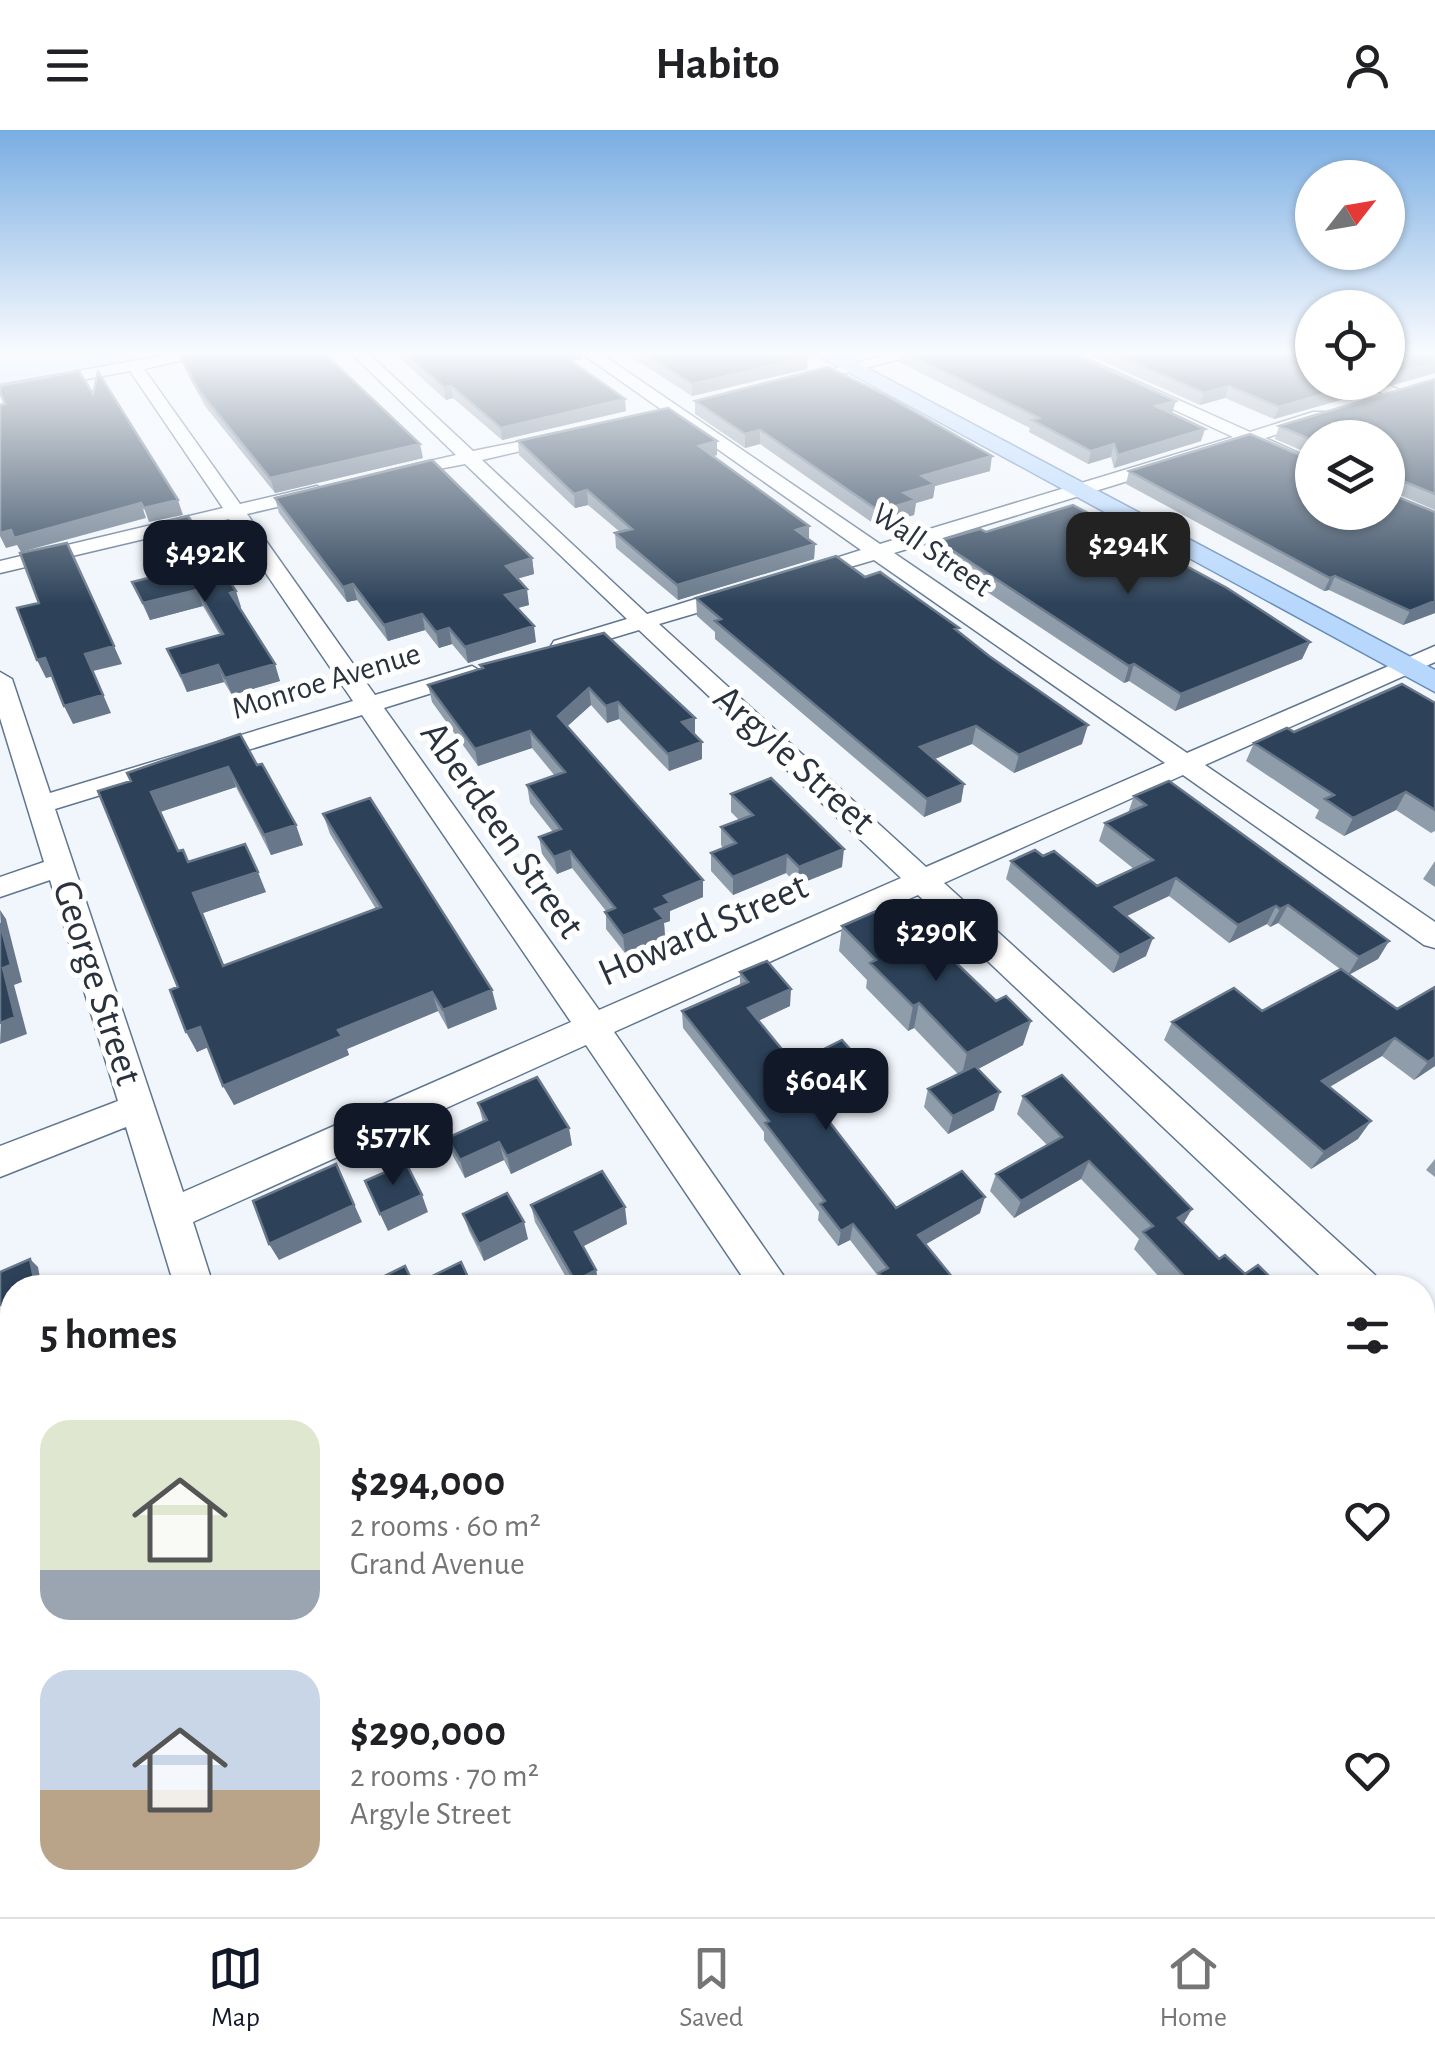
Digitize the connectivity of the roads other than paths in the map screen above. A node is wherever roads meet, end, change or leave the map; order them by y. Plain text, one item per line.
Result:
1 (182, 436) edge
2 (445, 436) edge
3 (559, 436) edge
4 (720, 436) edge
5 (977, 436) edge
6 (1244, 436) edge
7 (1252, 436) edge
8 (1248, 438) junction
9 (467, 458) junction
10 (1295, 459) edge
11 (372, 480) edge
12 (336, 488) edge
13 (1076, 490) junction
14 (234, 512) junction
15 (878, 552) junction
16 (0, 567) edge
17 (643, 622) junction
18 (548, 650) edge
19 (1435, 653) edge
20 (492, 667) edge
21 (1405, 667) junction
22 (1435, 683) edge
23 (2, 693) edge
24 (366, 704) junction
25 (1186, 764) junction
26 (41, 805) junction
27 (60, 868) junction
28 (924, 878) junction
29 (0, 887) edge
30 (1435, 937) edge
31 (591, 1026) junction
32 (137, 1108) junction
33 (0, 1162) edge
34 (170, 1214) junction
35 (191, 1275) edge
36 (764, 1275) edge
37 (1347, 1275) edge

1 - 14 street, Aberdeen Street
2 - 9 street, Argyle Street
3 - 9 street
4 - 15 street, Wall Street
5 - 13 main road
6 - 8 street
7 - 8 street
8 - 10 street
8 - 13 street
9 - 11 street
9 - 17 street, Argyle Street
12 - 14 street
13 - 15 street
13 - 21 main road
14 - 16 street
14 - 24 street, Aberdeen Street
15 - 17 street
15 - 25 street, Wall Street
17 - 18 street
17 - 28 street, Argyle Street
19 - 21 street, Howard Street
20 - 24 street, Monroe Avenue
21 - 22 main road
21 - 25 street, Howard Street
23 - 26 street, George Street
24 - 26 street, Monroe Avenue
24 - 31 street, Aberdeen Street
25 - 28 street, Howard Street
25 - 30 street, Wall Street
26 - 27 street, George Street
27 - 29 street
27 - 32 street, George Street
28 - 31 street, Howard Street
28 - 37 street, Argyle Street
31 - 34 street, Howard Street
31 - 36 street, Aberdeen Street
32 - 33 street
32 - 34 street, George Street
34 - 35 street, George Street

